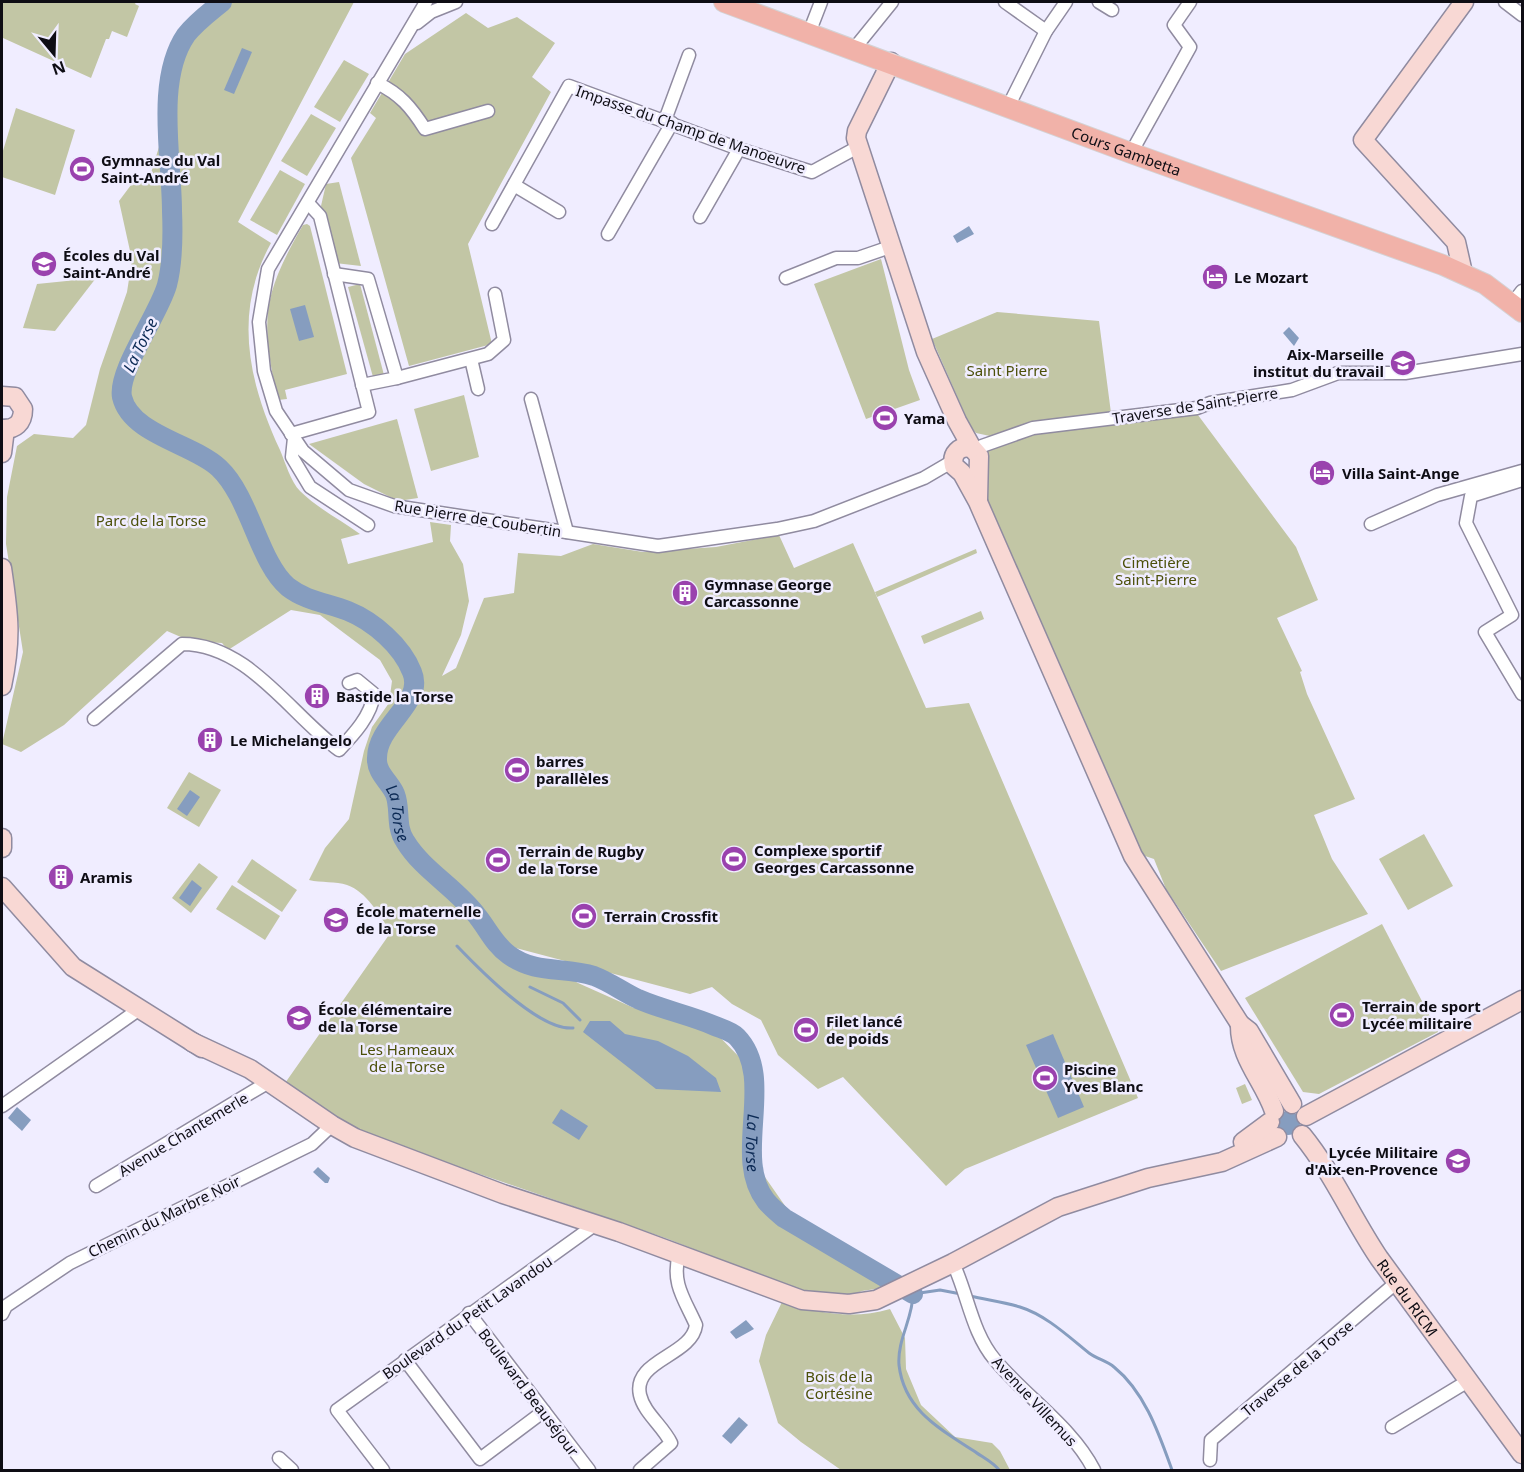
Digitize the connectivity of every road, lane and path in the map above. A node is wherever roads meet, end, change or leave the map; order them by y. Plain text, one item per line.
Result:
1 (426, 2) edge
2 (456, 2) edge
3 (724, 2) edge
4 (821, 2) edge
5 (892, 2) edge
6 (1005, 2) edge
7 (1066, 2) edge
8 (1099, 2) edge
9 (1190, 2) edge
10 (1464, 2) edge
11 (1504, 2) edge
12 (1112, 10) dead end
13 (1522, 15) edge
14 (1046, 31) junction
15 (407, 32) junction
16 (809, 33) junction
17 (854, 49) junction
18 (689, 55) dead end
19 (891, 62) junction
20 (377, 83) junction
21 (1008, 107) junction
22 (488, 111) dead end
23 (668, 121) junction
24 (858, 147) junction
25 (739, 149) junction
26 (1131, 153) junction
27 (514, 185) junction
28 (308, 203) junction
29 (559, 212) dead end
30 (700, 217) dead end
31 (492, 224) dead end
32 (1444, 228) junction
33 (608, 234) dead end
34 (893, 246) junction
35 (1443, 265) junction
36 (1463, 273) junction
37 (334, 274) junction
38 (786, 278) dead end
39 (495, 294) dead end
40 (1519, 302) edge
41 (1522, 354) edge
42 (471, 359) junction
43 (397, 378) junction
44 (362, 385) junction
45 (478, 389) dead end
46 (3, 391) edge
47 (531, 399) dead end
48 (3, 429) edge
49 (293, 436) junction
50 (2, 453) edge
51 (963, 461) junction
52 (1522, 471) edge
53 (1522, 480) edge
54 (1371, 524) dead end
55 (368, 525) dead end
56 (567, 532) junction
57 (2, 568) edge
58 (349, 683) dead end
59 (2, 686) edge
60 (1522, 694) edge
61 (93, 719) dead end
62 (2, 838) edge
63 (2, 848) edge
64 (2, 886) edge
65 (1522, 1000) edge
66 (138, 1010) junction
67 (1240, 1024) junction
68 (265, 1083) junction
69 (1292, 1104) junction
70 (2, 1106) edge
71 (1306, 1116) junction
72 (1274, 1123) junction
73 (332, 1125) junction
74 (1302, 1135) junction
75 (96, 1186) dead end
76 (596, 1224) junction
77 (679, 1255) junction
78 (953, 1263) junction
79 (1397, 1282) junction
80 (469, 1312) junction
81 (2, 1314) edge
82 (405, 1360) junction
83 (1468, 1381) junction
84 (544, 1411) junction
85 (1392, 1426) dead end
86 (1522, 1454) edge
87 (279, 1458) dead end
88 (1210, 1460) dead end
89 (292, 1470) edge
90 (383, 1470) edge
91 (589, 1470) edge
92 (640, 1470) edge
93 (1094, 1470) edge

1 - 15 street, Rue Pierre de Coubertin
2 - 15 street
3 - 16 main road, Cours Gambetta
4 - 16 street
5 - 17 street
6 - 14 street
7 - 14 street
8 - 12 street
9 - 26 street
10 - 32 street
11 - 13 street
14 - 21 street
15 - 20 street, Rue Pierre de Coubertin
16 - 17 main road, Cours Gambetta
17 - 19 main road, Cours Gambetta
18 - 23 street
19 - 21 main road, Cours Gambetta
19 - 24 street
20 - 22 street
20 - 28 street, Rue Pierre de Coubertin
21 - 26 main road, Cours Gambetta
23 - 25 street, Impasse du Champ de Manoeuvre
23 - 27 street, Impasse du Champ de Manoeuvre
23 - 33 street
24 - 25 street, Impasse du Champ de Manoeuvre
24 - 34 street
25 - 30 street
26 - 35 main road, Cours Gambetta
27 - 29 street
27 - 31 street, Impasse du Champ de Manoeuvre
28 - 37 street
28 - 49 street, Rue Pierre de Coubertin
32 - 35 street
32 - 36 street
34 - 38 street
34 - 51 street
35 - 36 main road, Cours Gambetta
36 - 40 main road, Cours Gambetta
37 - 43 street
37 - 44 street
39 - 42 street
41 - 51 street, Traverse de Saint-Pierre
42 - 43 street
42 - 45 street
43 - 44 street
44 - 49 street
46 - 48 street
47 - 56 street
48 - 50 street
49 - 55 street
49 - 56 street, Rue Pierre de Coubertin
51 - 56 street, Rue Pierre de Coubertin
51 - 67 street
52 - 54 street
53 - 60 street
57 - 59 street
58 - 61 street
62 - 63 street
64 - 66 street
65 - 71 street
66 - 68 street
66 - 70 street
67 - 69 street
67 - 72 street
68 - 73 street
68 - 75 street, Avenue Chantemerle
69 - 71 street
69 - 72 street
71 - 74 street
72 - 74 street
72 - 78 street
73 - 76 street
73 - 81 street, Chemin du Marbre Noir
74 - 79 street, Rue du RICM
76 - 77 street
76 - 80 street, Boulevard du Petit Lavandou
77 - 78 street
77 - 92 street
78 - 93 street, Avenue Villemus
79 - 83 street, Rue du RICM
79 - 88 street, Traverse de la Torse
80 - 82 street, Boulevard du Petit Lavandou
80 - 84 street, Boulevard Beauséjour
82 - 84 street
82 - 90 street, Boulevard du Petit Lavandou
83 - 85 street
83 - 86 street, Rue du RICM
84 - 91 street, Boulevard Beauséjour
87 - 89 street

